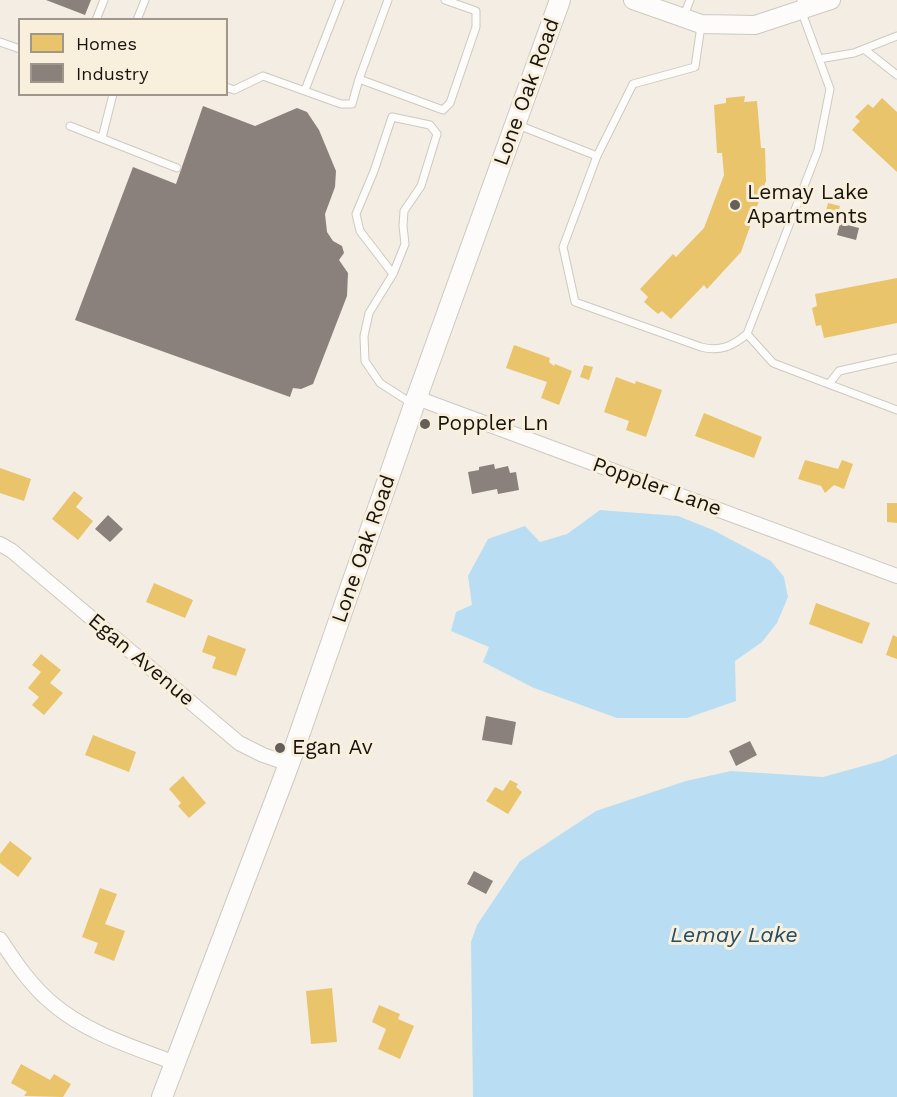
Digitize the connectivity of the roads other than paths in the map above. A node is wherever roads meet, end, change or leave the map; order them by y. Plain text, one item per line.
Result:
1 (104, 0) edge
2 (145, 0) edge
3 (340, 0) edge
4 (388, 0) edge
5 (445, 0) edge
6 (561, 0) edge
7 (633, 0) edge
8 (690, 0) edge
9 (831, 0) edge
10 (801, 5) edge
11 (97, 18) edge
12 (138, 18) edge
13 (683, 18) junction
14 (701, 24) junction
15 (897, 36) edge
16 (0, 42) edge
17 (18, 48) edge
18 (864, 49) junction
19 (819, 59) junction
20 (897, 75) edge
21 (359, 79) junction
22 (228, 88) edge
23 (305, 90) junction
24 (112, 96) edge
25 (515, 124) junction
26 (70, 126) dead end
27 (102, 138) junction
28 (597, 156) junction
29 (177, 168) dead end
30 (393, 274) junction
31 (747, 334) junction
32 (897, 358) edge
33 (829, 384) junction
34 (415, 401) junction
35 (897, 410) edge
36 (0, 544) edge
37 (897, 576) edge
38 (289, 764) junction
39 (0, 939) edge
40 (175, 1063) junction
41 (162, 1097) edge

1 - 11 lane
2 - 12 lane
3 - 23 lane
4 - 21 lane
5 - 21 lane
6 - 25 main road, Lone Oak Road
7 - 13 street
8 - 13 lane
9 - 10 street
10 - 14 street
10 - 19 lane
13 - 14 street
14 - 28 lane
15 - 18 lane
16 - 17 lane
18 - 19 lane
18 - 20 lane
19 - 31 lane
21 - 23 lane
22 - 23 lane
24 - 27 lane
25 - 28 lane
25 - 34 main road, Lone Oak Road
26 - 27 lane
27 - 29 lane
28 - 31 lane
30 - 30 lane
30 - 34 lane
31 - 33 lane
32 - 33 lane
33 - 35 lane
34 - 37 street, Poppler Lane
34 - 38 main road, Lone Oak Road
36 - 38 street, Egan Avenue
38 - 40 main road, Lone Oak Road
39 - 40 street
40 - 41 main road, Lone Oak Road

